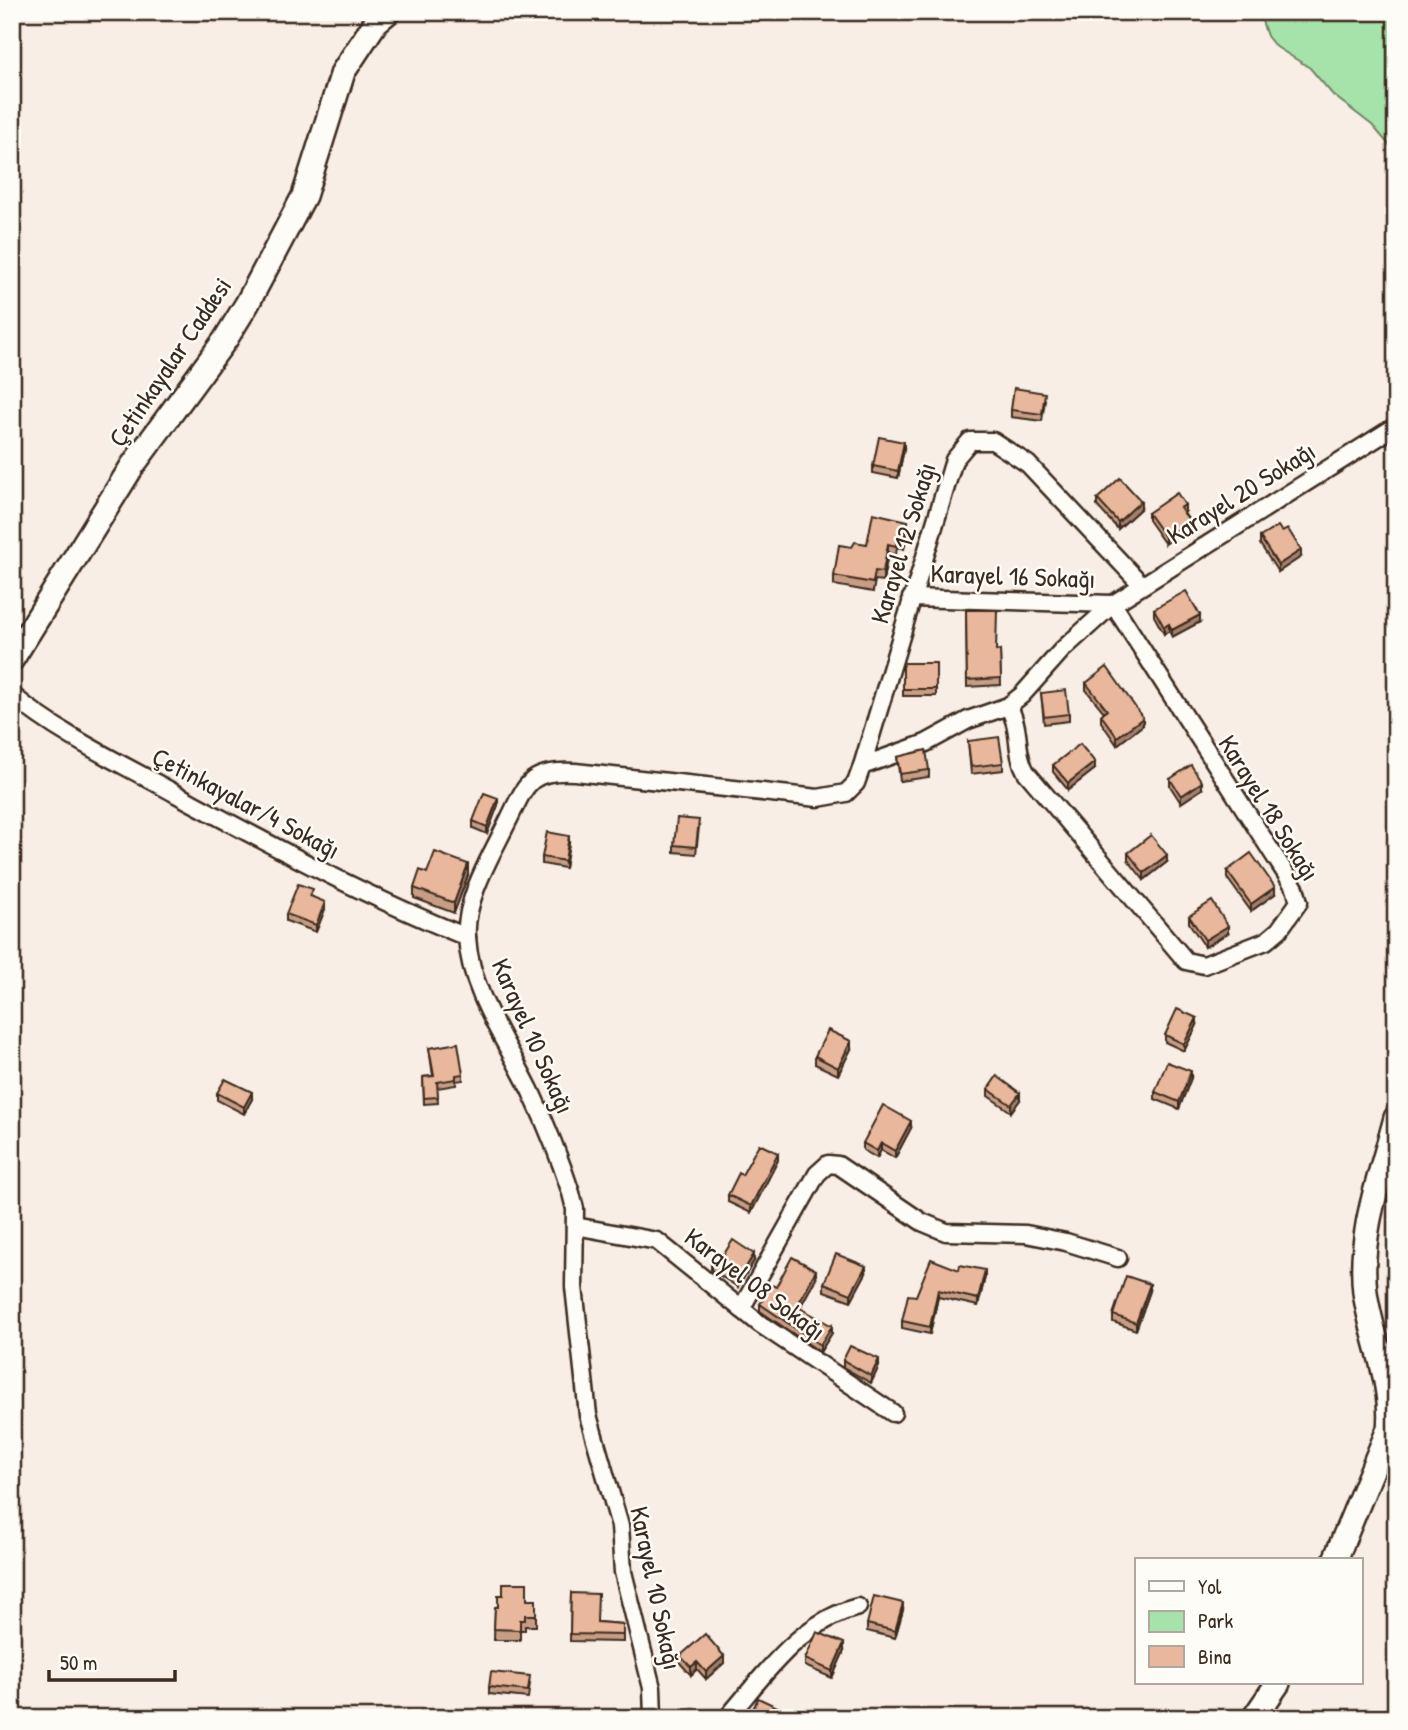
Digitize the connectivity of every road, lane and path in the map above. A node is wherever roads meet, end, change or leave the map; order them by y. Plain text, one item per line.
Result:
1 (388, 12) edge
2 (1396, 426) edge
3 (1142, 585) junction
4 (911, 598) junction
5 (1113, 604) junction
6 (12, 659) edge
7 (12, 695) edge
8 (1008, 706) junction
9 (862, 766) junction
10 (467, 937) junction
11 (1396, 1118) edge
12 (575, 1226) junction
13 (1118, 1258) dead end
14 (741, 1309) junction
15 (894, 1413) dead end
16 (1336, 1558) edge
17 (858, 1606) dead end
18 (1277, 1684) edge
19 (653, 1718) edge
20 (727, 1718) edge
21 (1254, 1718) edge

1 - 6 street, Çetinkayalar Caddesi
2 - 3 street, Karayel 20 Sokağı
3 - 4 street, Karayel 12 Sokağı
3 - 5 street, Karayel 20 Sokağı
4 - 5 street, Karayel 16 Sokağı
4 - 9 street, Karayel 12 Sokağı
5 - 8 street
5 - 8 street, Karayel 18 Sokağı
7 - 10 street, Çetinkayalar/4 Sokağı
8 - 9 street
9 - 10 street, Karayel 10 Sokağı
10 - 12 street, Karayel 10 Sokağı
11 - 16 street
12 - 14 street, Karayel 08 Sokağı
12 - 19 street, Karayel 10 Sokağı
13 - 14 street
14 - 15 street, Karayel 08 Sokağı
17 - 20 street
18 - 21 street

